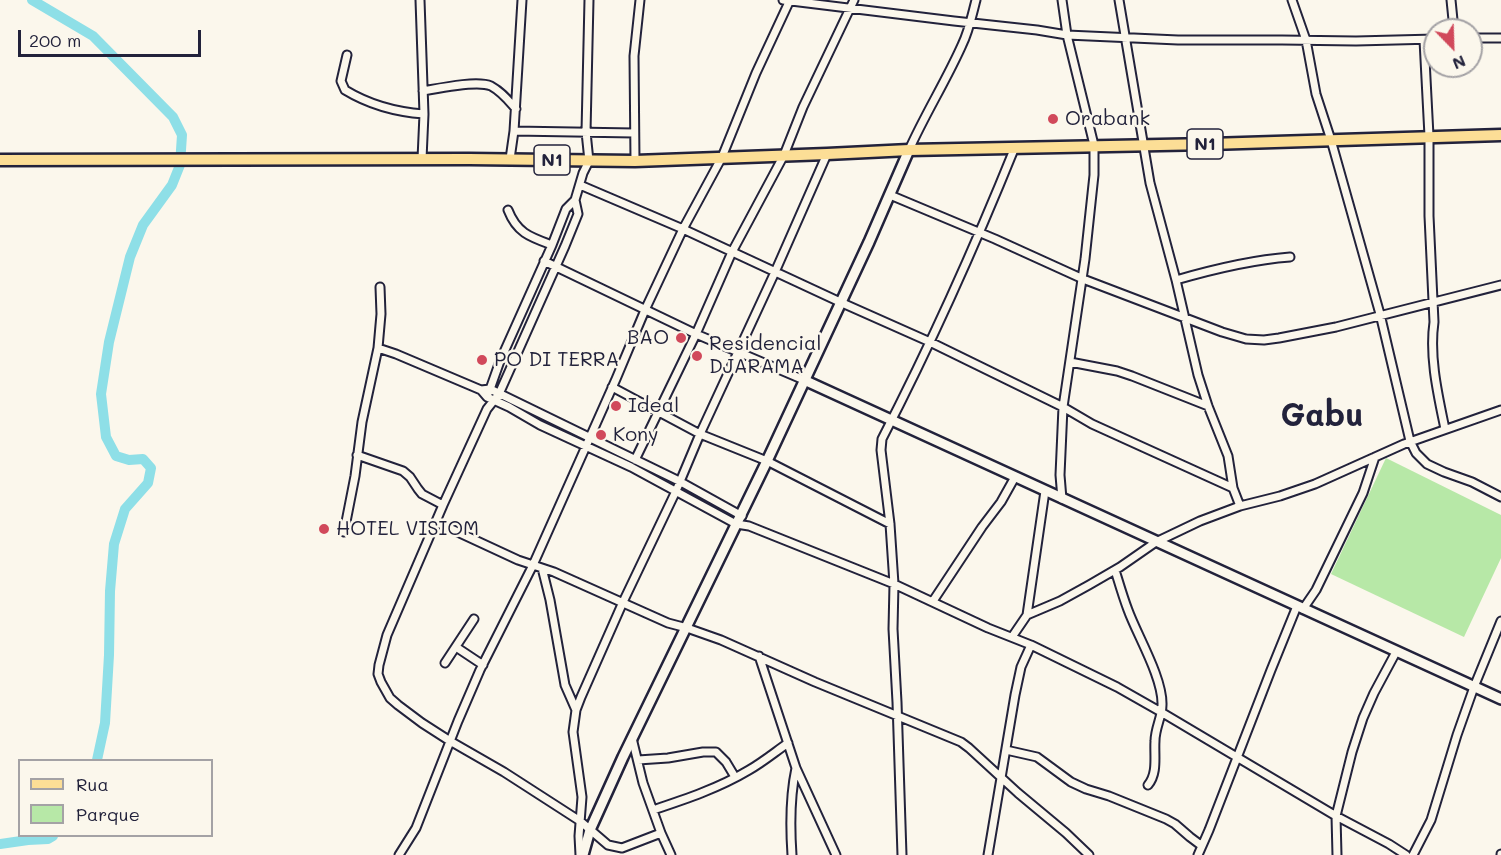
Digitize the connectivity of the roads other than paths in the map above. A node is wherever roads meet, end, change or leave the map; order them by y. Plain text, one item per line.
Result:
1 (420, 0) edge
2 (522, 0) edge
3 (589, 0) edge
4 (640, 0) edge
5 (787, 0) edge
6 (854, 0) edge
7 (976, 0) edge
8 (1062, 0) edge
9 (1119, 0) edge
10 (1292, 0) edge
11 (1451, 0) edge
12 (850, 8) junction
13 (1453, 18) edge
14 (970, 23) junction
15 (1067, 35) junction
16 (1125, 38) junction
17 (1483, 38) edge
18 (1501, 38) edge
19 (1306, 40) junction
20 (1423, 40) edge
21 (347, 55) dead end
22 (1426, 78) edge
23 (423, 91) junction
24 (516, 109) junction
25 (424, 114) junction
26 (514, 131) junction
27 (585, 132) junction
28 (634, 133) junction
29 (1501, 135) edge
30 (1429, 136) junction
31 (1331, 140) junction
32 (1094, 145) junction
33 (1142, 145) junction
34 (1015, 147) junction
35 (909, 150) junction
36 (827, 154) junction
37 (784, 155) junction
38 (722, 157) junction
39 (422, 159) junction
40 (510, 159) junction
41 (0, 160) edge
42 (589, 161) junction
43 (635, 161) junction
44 (580, 185) junction
45 (890, 195) junction
46 (575, 200) junction
47 (508, 210) dead end
48 (682, 228) junction
49 (979, 232) junction
50 (552, 245) junction
51 (732, 252) junction
52 (1290, 257) dead end
53 (544, 261) junction
54 (555, 267) junction
55 (775, 272) junction
56 (1083, 279) junction
57 (1176, 280) junction
58 (1501, 285) edge
59 (380, 287) dead end
60 (1432, 301) junction
61 (840, 302) junction
62 (645, 309) junction
63 (1380, 314) junction
64 (1185, 318) junction
65 (696, 334) junction
66 (930, 342) junction
67 (378, 348) junction
68 (738, 351) junction
69 (1070, 362) junction
70 (804, 380) junction
71 (612, 387) junction
72 (493, 395) junction
73 (1208, 406) junction
74 (1063, 407) junction
75 (1501, 410) edge
76 (660, 411) junction
77 (892, 419) junction
78 (1444, 429) junction
79 (700, 434) junction
80 (589, 437) junction
81 (1410, 441) junction
82 (585, 446) junction
83 (357, 455) junction
84 (1375, 457) junction
85 (635, 460) junction
86 (766, 461) junction
87 (1015, 477) junction
88 (679, 481) junction
89 (1233, 488) junction
90 (1045, 490) junction
91 (676, 491) junction
92 (1501, 497) edge
93 (1062, 499) junction
94 (443, 505) junction
95 (1240, 506) junction
96 (741, 515) junction
97 (436, 522) junction
98 (736, 524) junction
99 (890, 524) junction
100 (749, 526) junction
101 (344, 532) dead end
102 (1156, 542) junction
103 (533, 565) junction
104 (542, 568) junction
105 (1115, 570) junction
106 (894, 584) junction
107 (623, 602) junction
108 (933, 602) junction
109 (1300, 608) junction
110 (1027, 615) junction
111 (474, 619) dead end
112 (1501, 621) edge
113 (687, 628) junction
114 (1012, 637) junction
115 (1031, 645) junction
116 (456, 647) junction
117 (1396, 652) junction
118 (759, 656) junction
119 (445, 663) dead end
120 (483, 665) junction
121 (1474, 687) junction
122 (1501, 699) edge
123 (576, 711) junction
124 (1161, 712) junction
125 (897, 717) junction
126 (633, 738) junction
127 (450, 741) junction
128 (788, 743) junction
129 (1006, 750) junction
130 (1237, 757) junction
131 (638, 760) junction
132 (796, 768) junction
133 (735, 777) junction
134 (1001, 777) junction
135 (1148, 785) dead end
136 (653, 810) junction
137 (1336, 816) junction
138 (580, 821) junction
139 (590, 830) junction
140 (661, 833) junction
141 (1202, 846) junction
142 (399, 855) edge
143 (581, 855) edge
144 (671, 855) edge
145 (792, 855) edge
146 (836, 855) edge
147 (902, 855) edge
148 (988, 855) edge
149 (1089, 855) edge
150 (1198, 855) edge
151 (1337, 855) edge
152 (1406, 855) edge
153 (1413, 855) edge

1 - 23 street
2 - 24 street
3 - 27 street
4 - 28 street
5 - 12 street
5 - 38 street
6 - 12 street
7 - 14 street
8 - 15 street
9 - 16 street
10 - 19 street
11 - 13 street
12 - 14 street
12 - 37 street
14 - 15 street
14 - 35 street
15 - 16 street
15 - 32 street
16 - 19 street
16 - 33 street
17 - 18 street
19 - 20 street
19 - 31 street
21 - 25 street
22 - 30 street
23 - 24 street
23 - 25 street
24 - 26 street
25 - 39 street
26 - 27 street
26 - 40 street
27 - 28 street
27 - 42 street
28 - 43 street
29 - 30 main road, N1
30 - 31 main road, N1
30 - 60 street
31 - 33 main road, N1
31 - 63 street
32 - 33 main road, N1
32 - 34 main road, N1
32 - 56 street
33 - 57 street
34 - 35 main road, N1
34 - 49 street
35 - 36 main road, N1
35 - 45 main road
36 - 37 main road, N1
36 - 55 street
37 - 38 main road, N1
37 - 51 street
38 - 43 main road, N1
38 - 48 street
39 - 40 main road, N1
39 - 41 main road, N1
40 - 42 main road, N1
42 - 43 main road, N1
42 - 44 street
44 - 46 street
44 - 48 street
45 - 49 street
45 - 61 main road
46 - 50 street
46 - 54 street
47 - 50 street
48 - 51 street
48 - 62 street
49 - 56 street
49 - 66 street
50 - 53 street
51 - 55 street
51 - 65 street
52 - 57 street
53 - 54 street
53 - 72 street
54 - 62 street
54 - 72 street
55 - 61 street
55 - 68 street
56 - 64 street
56 - 69 street
57 - 64 street
58 - 60 street
59 - 67 street
60 - 63 street
60 - 78 street
61 - 66 street
61 - 70 main road
62 - 65 street
62 - 71 street
63 - 64 street
63 - 81 street
64 - 73 street
65 - 68 street
65 - 76 street
66 - 74 street
66 - 77 street
67 - 72 street
67 - 83 street
68 - 70 street
68 - 79 street
69 - 73 street
69 - 74 street
70 - 77 main road
70 - 86 main road
71 - 76 street
71 - 80 street
72 - 80 street
72 - 82 street
72 - 94 street
73 - 89 street
74 - 89 street
74 - 93 street
75 - 78 street
76 - 79 street
76 - 85 street
77 - 87 main road
77 - 99 street
78 - 81 street
79 - 86 street
79 - 88 street
80 - 82 street
80 - 85 street
81 - 84 street
81 - 92 street
82 - 91 street
82 - 103 street
83 - 94 street
83 - 101 street
84 - 95 street
84 - 109 street
85 - 88 street
86 - 96 main road
86 - 99 street
87 - 90 main road
87 - 108 street
88 - 91 street
88 - 96 street
89 - 95 street
90 - 93 main road
90 - 110 street
91 - 98 street
91 - 107 street
93 - 102 main road
94 - 97 street
95 - 102 street
96 - 98 main road
96 - 100 street
97 - 103 street
97 - 127 street
98 - 100 street
98 - 113 main road
99 - 106 street
100 - 106 street
102 - 105 street
102 - 109 main road
103 - 104 street
103 - 120 street
104 - 107 street
104 - 123 street
105 - 110 street
105 - 124 street
106 - 108 street
106 - 125 street
107 - 113 street
107 - 123 street
108 - 114 street
109 - 117 main road
109 - 130 street
110 - 114 street
111 - 116 street
112 - 121 street
113 - 118 street
113 - 126 main road
114 - 115 street
115 - 124 street
115 - 129 street
116 - 119 street
116 - 120 street
117 - 121 main road
117 - 137 street
118 - 125 street
118 - 128 street
120 - 127 street
121 - 122 main road
121 - 153 street
123 - 138 street
124 - 130 street
124 - 135 street
125 - 134 street
125 - 147 street
126 - 131 street
126 - 139 main road
127 - 138 street
127 - 142 street
128 - 132 street
128 - 133 street
129 - 134 street
129 - 141 street
130 - 137 street
130 - 141 street
131 - 133 street
131 - 136 street
132 - 145 street
132 - 146 street
133 - 136 street
134 - 148 street
134 - 149 street
136 - 140 street
137 - 151 street
137 - 152 street
138 - 139 street
138 - 143 street
139 - 140 street
139 - 143 main road
140 - 144 street
141 - 150 street

